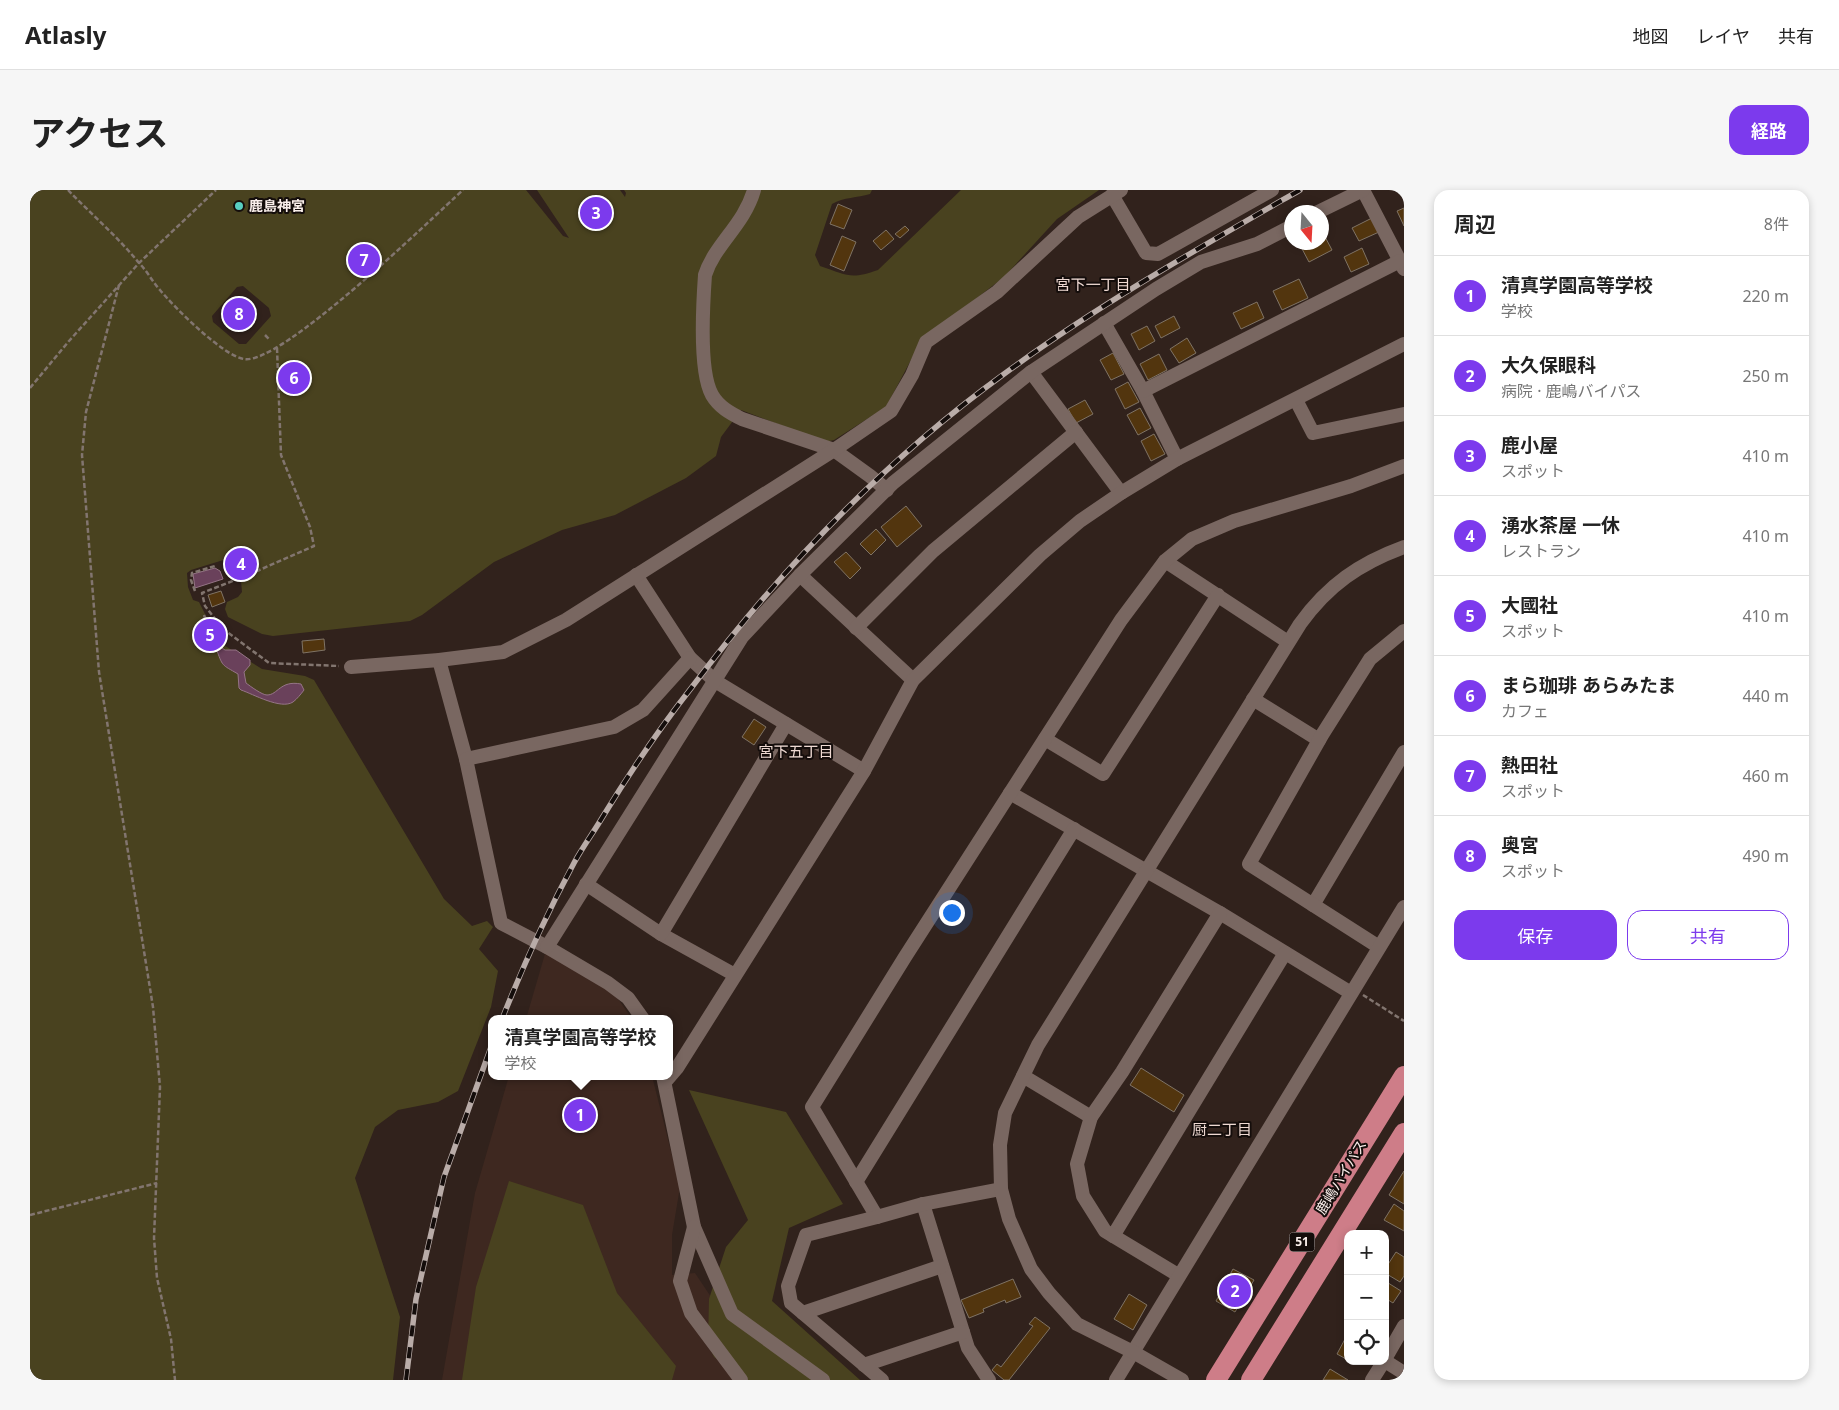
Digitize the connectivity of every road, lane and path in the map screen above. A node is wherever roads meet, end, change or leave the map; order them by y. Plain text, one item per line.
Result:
1 (68, 190) edge
2 (216, 190) edge
3 (463, 190) edge
4 (754, 190) edge
5 (1272, 190) edge
6 (1363, 190) edge
7 (1116, 193) edge
8 (1329, 207) edge
9 (1284, 230) edge
10 (139, 262) junction
11 (1402, 265) edge
12 (119, 285) junction
13 (1104, 323) junction
14 (265, 336) dead end
15 (269, 339) dead end
16 (1404, 344) edge
17 (277, 348) junction
18 (1031, 372) junction
19 (30, 388) edge
20 (1143, 391) junction
21 (1296, 400) junction
22 (1404, 414) edge
23 (1076, 432) junction
24 (834, 450) junction
25 (1177, 459) junction
26 (1404, 466) edge
27 (887, 490) junction
28 (1121, 493) junction
29 (1404, 547) edge
30 (1165, 561) junction
31 (215, 566) dead end
32 (636, 575) junction
33 (800, 576) junction
34 (194, 591) dead end
35 (1218, 595) junction
36 (204, 615) dead end
37 (856, 628) junction
38 (1404, 631) edge
39 (210, 632) dead end
40 (1288, 642) junction
41 (690, 658) junction
42 (439, 660) junction
43 (351, 667) joint
44 (913, 680) junction
45 (715, 681) junction
46 (1253, 699) junction
47 (786, 724) junction
48 (1045, 739) junction
49 (1319, 740) junction
50 (1404, 752) edge
51 (466, 759) junction
52 (864, 771) junction
53 (1010, 793) junction
54 (1074, 829) junction
55 (1146, 871) junction
56 (586, 884) junction
57 (1313, 905) junction
58 (1404, 907) edge
59 (1220, 913) junction
60 (661, 934) junction
61 (547, 947) junction
62 (1379, 947) junction
63 (1285, 952) junction
64 (735, 975) junction
65 (1352, 991) junction
66 (640, 1015) edge
67 (1404, 1021) edge
68 (673, 1071) edge
69 (1404, 1075) edge
70 (1023, 1076) junction
71 (664, 1080) edge
72 (1091, 1117) junction
73 (1404, 1133) edge
74 (157, 1182) junction
75 (856, 1182) junction
76 (1001, 1189) junction
77 (922, 1204) junction
78 (30, 1215) edge
79 (877, 1217) junction
80 (694, 1227) junction
81 (1114, 1236) junction
82 (942, 1266) junction
83 (1178, 1275) junction
84 (803, 1313) junction
85 (1404, 1326) edge
86 (963, 1332) junction
87 (1133, 1352) junction
88 (1389, 1354) edge
89 (1389, 1364) edge
90 (864, 1365) junction
91 (1382, 1365) edge
92 (1404, 1373) edge
93 (175, 1380) edge
94 (741, 1380) edge
95 (823, 1380) edge
96 (882, 1380) edge
97 (989, 1380) edge
98 (1116, 1380) edge
99 (1182, 1380) edge
100 (1216, 1380) edge
101 (1251, 1380) edge
102 (1372, 1380) edge

1 - 10 path
2 - 10 path
3 - 17 path
4 - 24 street
5 - 7 street
6 - 8 street
6 - 11 street
7 - 24 street
9 - 13 street
10 - 12 path
10 - 17 path
11 - 20 street
12 - 19 path
12 - 74 path
13 - 18 street
13 - 20 street
14 - 15 path
16 - 21 street
17 - 43 path
18 - 23 street
18 - 27 street
20 - 25 street
21 - 22 street
21 - 25 street
23 - 28 street
23 - 37 street
24 - 27 street
24 - 32 street
25 - 28 street
26 - 30 street
27 - 33 street
28 - 44 street
29 - 40 street
30 - 35 street
30 - 48 street
31 - 34 path
32 - 41 street
32 - 42 street
33 - 37 street
33 - 45 street
35 - 40 street
35 - 48 street
36 - 39 path
37 - 44 street
38 - 49 street
40 - 46 street
41 - 45 street
41 - 51 street
42 - 43 street
42 - 51 street
44 - 52 street
45 - 47 street
45 - 56 street
46 - 49 street
46 - 55 street
47 - 52 street
47 - 60 street
48 - 53 street
49 - 57 street
50 - 57 street
51 - 61 street
52 - 64 street
53 - 54 street
53 - 75 street
54 - 55 street
54 - 75 street
55 - 59 street
55 - 70 street
56 - 60 street
56 - 61 street
57 - 62 street
58 - 62 street
59 - 63 street
59 - 72 street
60 - 64 street
61 - 66 street
62 - 65 street
63 - 65 street
63 - 81 street
64 - 68 street
65 - 67 path
65 - 83 street
69 - 100 highway, 鹿嶋バイパス / 51
70 - 72 street
70 - 76 street
71 - 80 street
72 - 81 street
73 - 101 highway, 51
74 - 78 path
74 - 93 path
75 - 79 street
76 - 77 street
76 - 87 street
77 - 79 street
77 - 82 street
79 - 84 street
80 - 94 street
80 - 95 street
81 - 83 street
82 - 84 street
82 - 86 street
83 - 87 street
84 - 90 street
85 - 88 street
86 - 90 street
86 - 97 street
87 - 98 street
87 - 99 street
89 - 92 street
90 - 96 street
91 - 102 street

